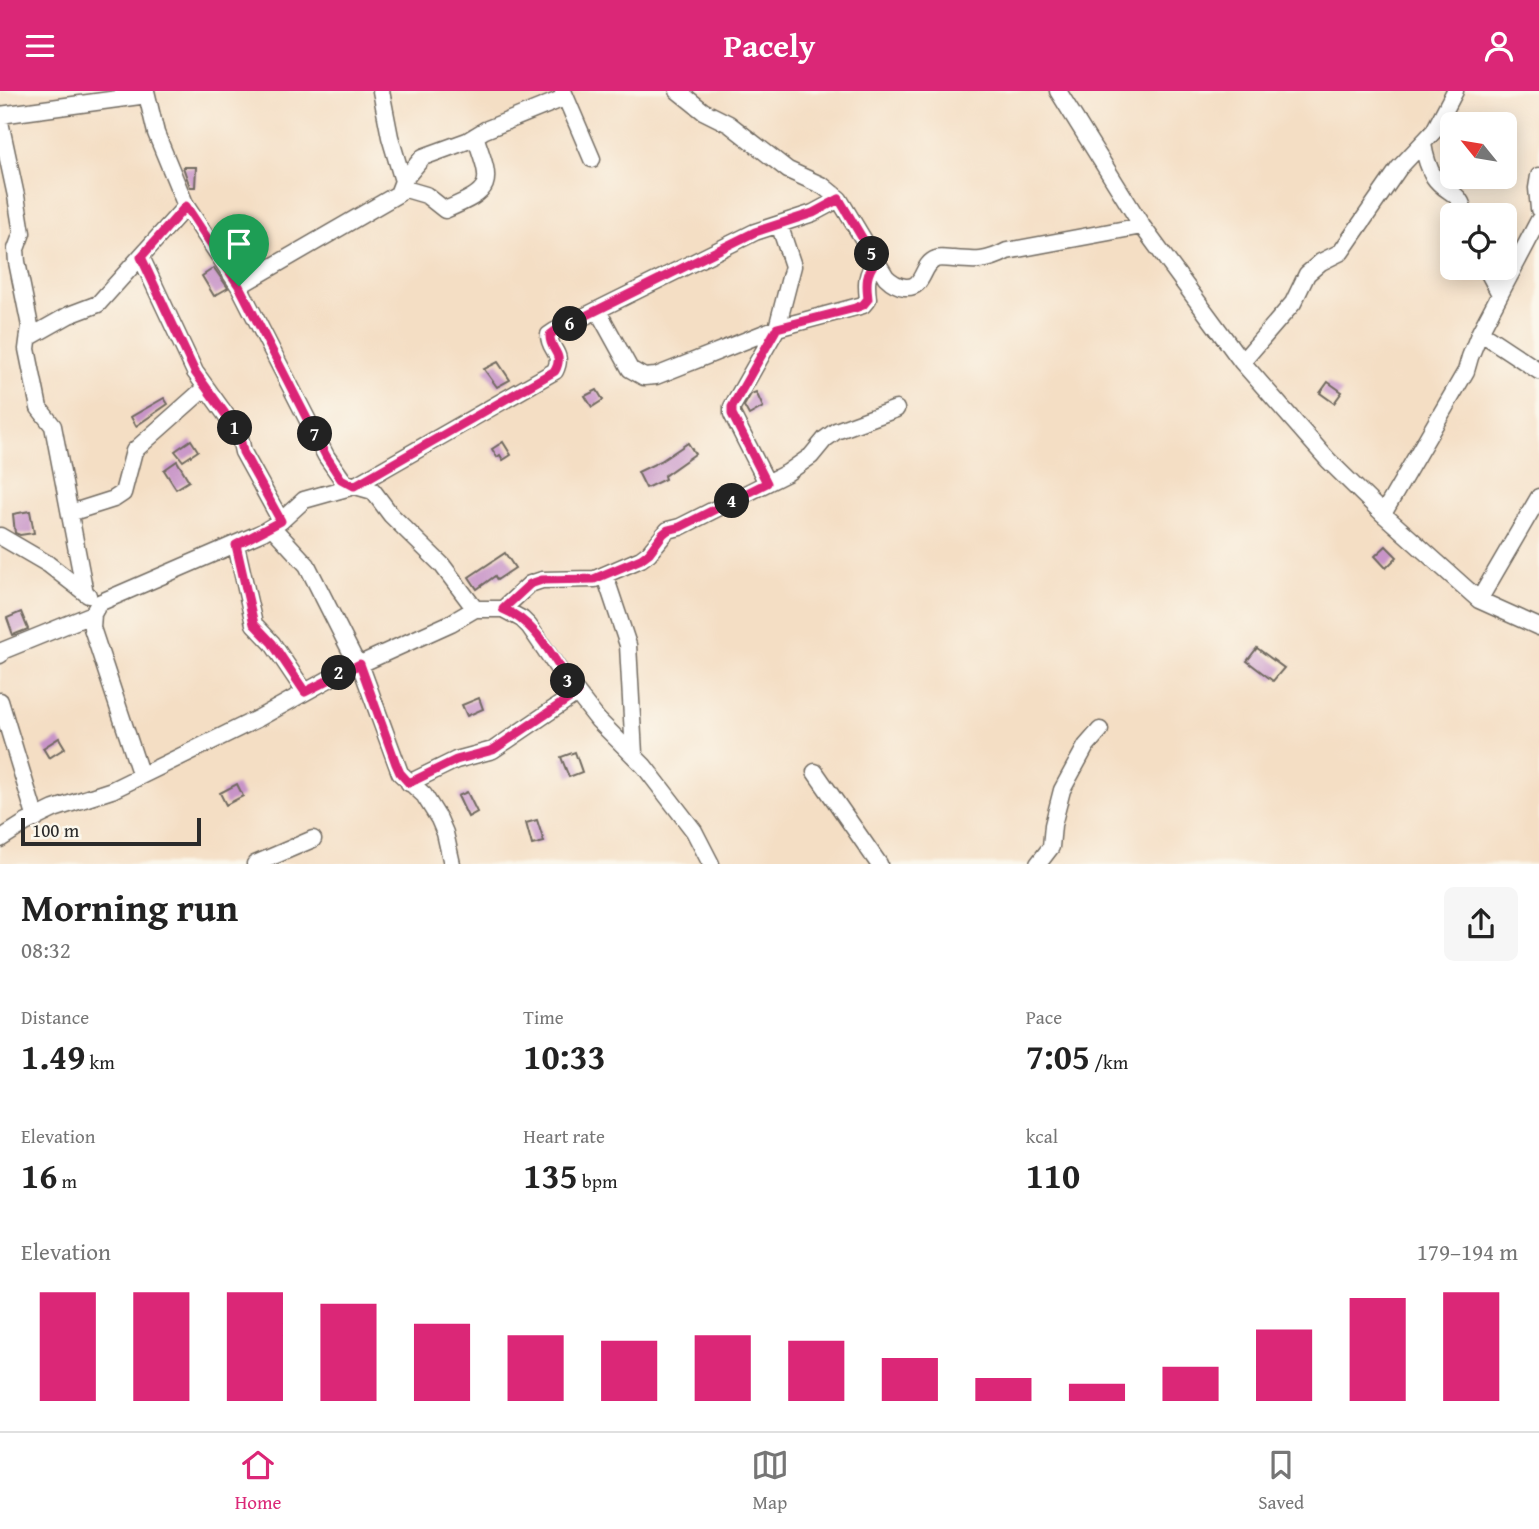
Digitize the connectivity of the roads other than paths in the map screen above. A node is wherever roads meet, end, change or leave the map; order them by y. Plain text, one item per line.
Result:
1 (381, 91) edge
2 (678, 91) edge
3 (1058, 91) edge
4 (1455, 91) edge
5 (147, 93) edge
6 (564, 95) edge
7 (0, 115) edge
8 (0, 122) edge
9 (475, 136) junction
10 (1423, 144) junction
11 (592, 159) dead end
12 (1539, 176) edge
13 (403, 185) junction
14 (839, 199) junction
15 (1462, 203) edge
16 (186, 206) junction
17 (1539, 209) edge
18 (779, 224) junction
19 (1142, 226) junction
20 (1536, 231) edge
21 (141, 257) junction
22 (876, 261) junction
23 (1492, 280) edge
24 (239, 286) junction
25 (1500, 294) junction
26 (598, 311) junction
27 (777, 328) junction
28 (1480, 332) junction
29 (30, 337) junction
30 (1242, 362) junction
31 (1539, 371) edge
32 (206, 387) junction
33 (897, 409) dead end
34 (767, 483) junction
35 (354, 486) junction
36 (1539, 497) edge
37 (70, 513) junction
38 (1383, 514) junction
39 (276, 524) junction
40 (0, 537) edge
41 (236, 545) junction
42 (605, 576) junction
43 (85, 593) junction
44 (1479, 600) junction
45 (96, 609) junction
46 (475, 609) junction
47 (503, 609) junction
48 (1537, 624) edge
49 (0, 655) edge
50 (360, 664) junction
51 (305, 692) junction
52 (577, 693) junction
53 (0, 701) edge
54 (1100, 730) dead end
55 (634, 754) junction
56 (814, 772) dead end
57 (141, 776) junction
58 (409, 783) junction
59 (36, 819) junction
60 (0, 839) edge
61 (313, 839) dead end
62 (255, 864) edge
63 (452, 864) edge
64 (711, 864) edge
65 (879, 864) edge
66 (1038, 864) edge

1 - 13 street
2 - 14 street
3 - 19 street
4 - 10 street
5 - 7 street
5 - 16 street
6 - 9 street
6 - 11 street
8 - 29 street
9 - 13 street
9 - 13 street
10 - 15 street
10 - 30 street
12 - 17 street
13 - 24 street
14 - 18 street
14 - 22 street
16 - 21 street
16 - 24 street
18 - 26 street
18 - 27 street
19 - 22 street
19 - 30 street
20 - 25 street
21 - 29 street
21 - 32 street
22 - 27 street
23 - 25 street
24 - 35 street
25 - 28 street
26 - 27 street
26 - 35 street
27 - 34 street
28 - 31 street
28 - 38 street
29 - 37 street
30 - 38 street
32 - 37 street
32 - 39 street
33 - 34 street
34 - 42 street
35 - 39 street
35 - 46 street
36 - 44 street
37 - 43 street
38 - 44 street
39 - 41 street
39 - 50 street
40 - 43 street
41 - 45 street
41 - 51 street
42 - 47 street
42 - 55 street
43 - 45 street
44 - 48 street
45 - 49 street
45 - 57 street
46 - 47 street
46 - 50 street
47 - 52 street
50 - 51 street
50 - 58 street
51 - 57 street
52 - 55 street
52 - 58 street
53 - 59 street
54 - 66 street
55 - 64 street
56 - 65 street
57 - 59 street
58 - 63 street
59 - 60 street
61 - 62 street

